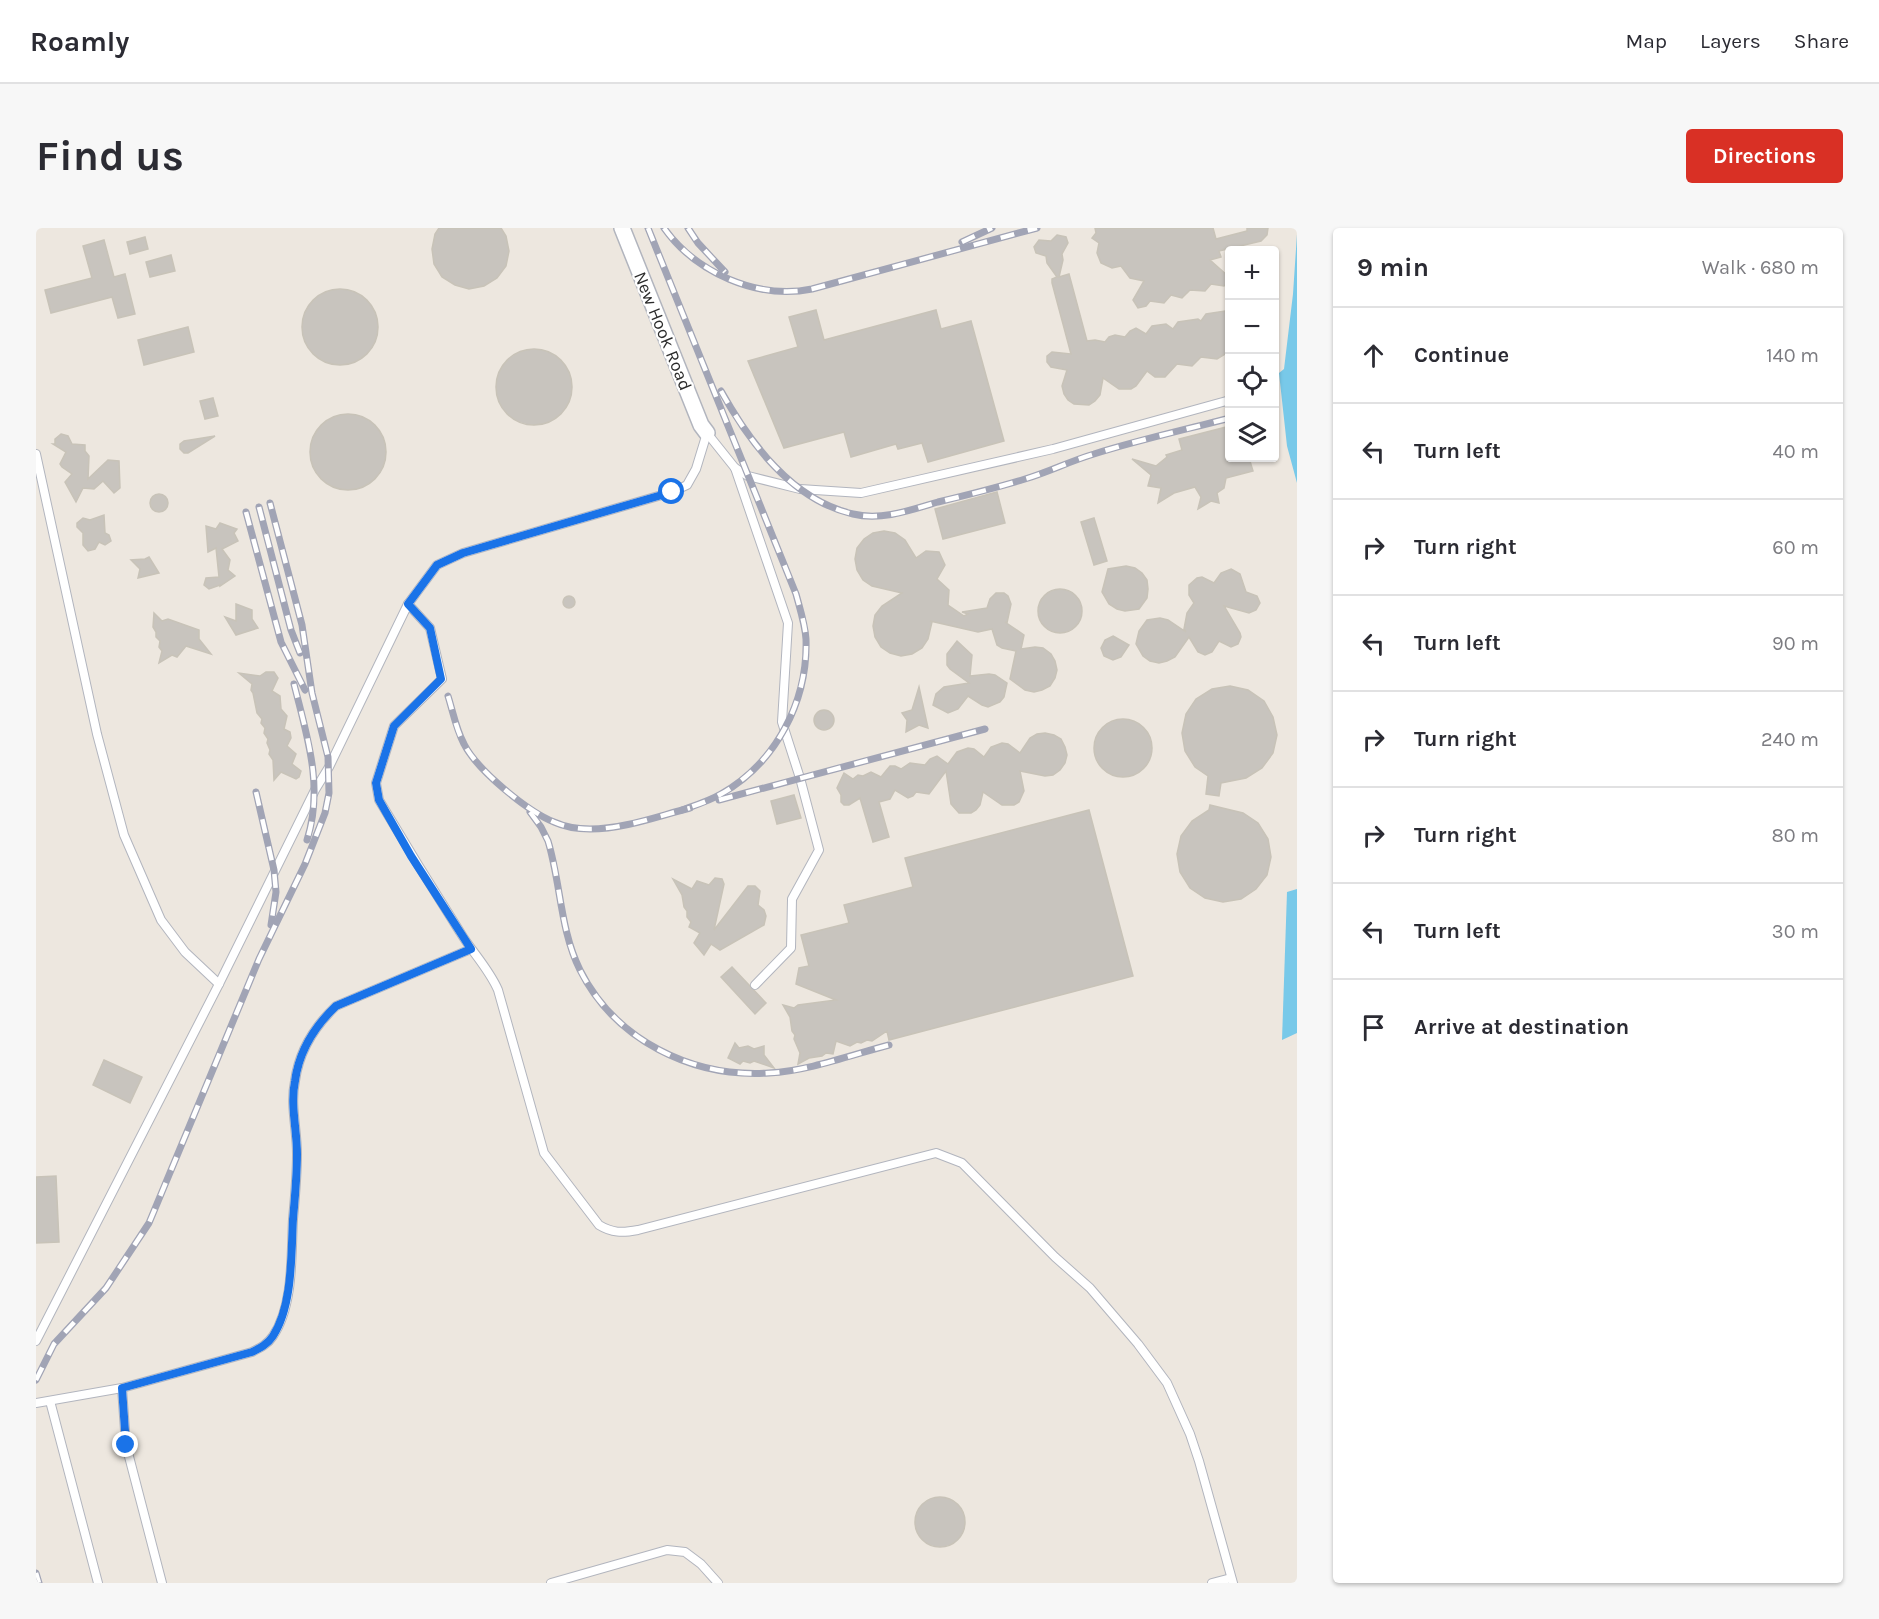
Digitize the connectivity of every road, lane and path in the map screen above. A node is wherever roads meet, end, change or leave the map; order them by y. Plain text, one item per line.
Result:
1 (622, 228) edge
2 (1225, 401) edge
3 (707, 433) junction
4 (36, 454) edge
5 (735, 468) junction
6 (408, 604) junction
7 (471, 949) junction
8 (219, 984) junction
9 (754, 985) dead end
10 (36, 1341) edge
11 (122, 1388) junction
12 (50, 1401) junction
13 (36, 1403) edge
14 (1232, 1580) edge
15 (98, 1583) edge
16 (162, 1583) edge
17 (551, 1583) edge
18 (717, 1583) edge
19 (1212, 1583) edge

1 - 3 street, New Hook Road
2 - 5 lane
3 - 5 lane
3 - 6 lane
4 - 8 lane
5 - 9 lane
6 - 7 lane
6 - 8 lane
7 - 11 lane
7 - 14 lane
8 - 10 lane
11 - 12 lane
11 - 16 lane
12 - 13 lane
12 - 15 lane
14 - 19 lane
17 - 18 lane

